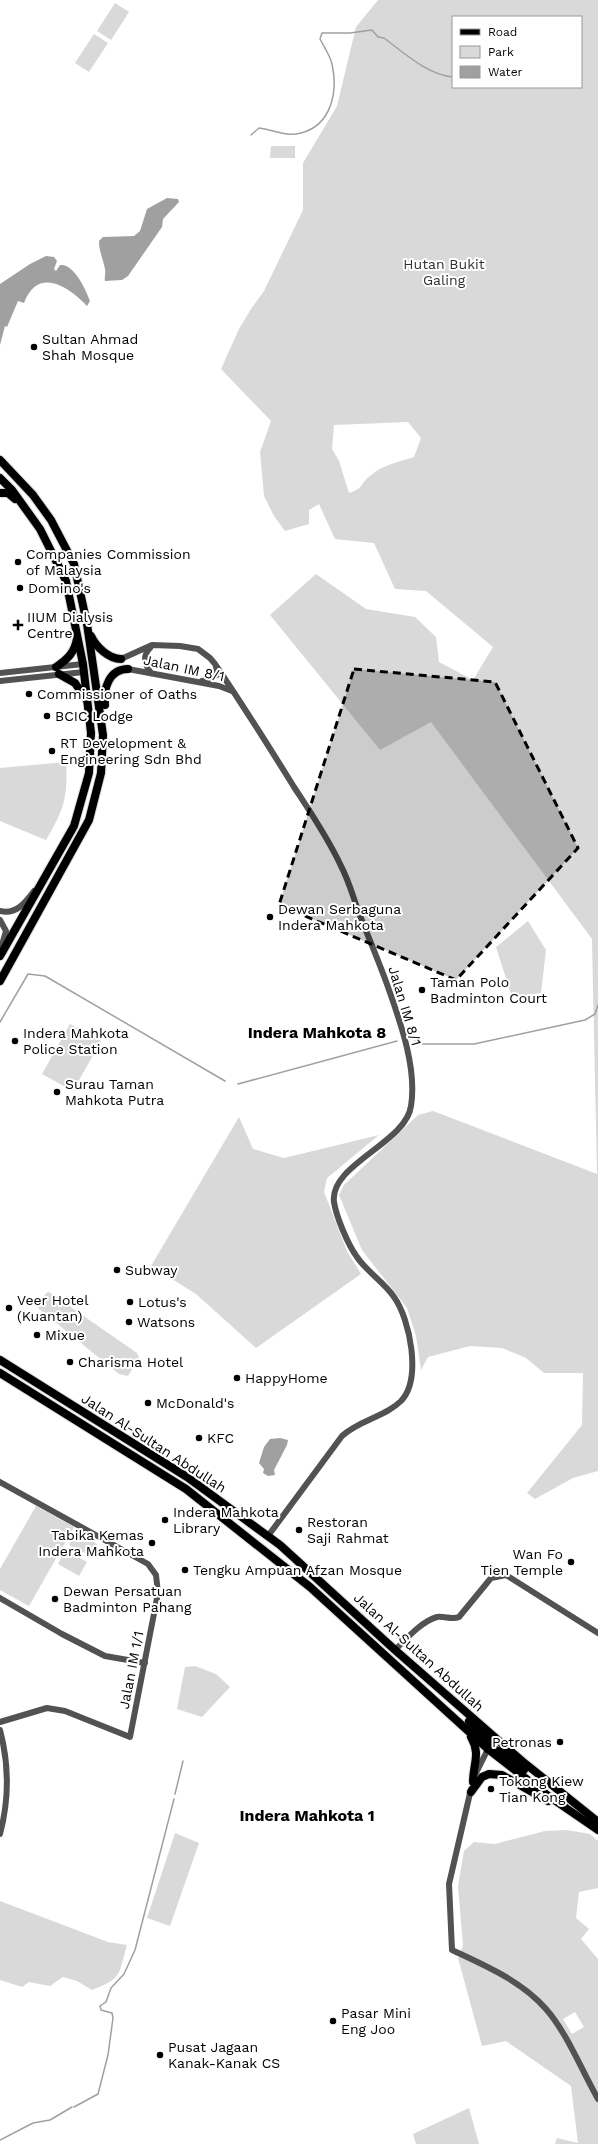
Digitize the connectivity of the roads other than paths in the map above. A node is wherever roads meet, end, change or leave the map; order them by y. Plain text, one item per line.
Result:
1 (0, 460) edge
2 (0, 478) edge
3 (0, 493) edge
4 (29, 512) junction
5 (87, 624) junction
6 (77, 634) junction
7 (152, 645) junction
8 (121, 659) joint
9 (215, 664) junction
10 (84, 668) junction
11 (128, 669) joint
12 (58, 670) junction
13 (0, 673) edge
14 (151, 673) junction
15 (0, 681) edge
16 (197, 682) junction
17 (234, 692) junction
18 (89, 705) junction
19 (102, 762) junction
20 (49, 870) junction
21 (36, 894) junction
22 (45, 901) junction
23 (0, 911) edge
24 (24, 916) junction
25 (0, 920) edge
26 (34, 922) junction
27 (0, 952) edge
28 (0, 956) edge
29 (0, 981) edge
30 (0, 1360) edge
31 (0, 1373) edge
32 (0, 1482) edge
33 (268, 1536) junction
34 (0, 1598) edge
35 (598, 1633) edge
36 (395, 1650) junction
37 (145, 1663) junction
38 (0, 1722) edge
39 (0, 1730) edge
40 (469, 1732) junction
41 (488, 1749) junction
42 (473, 1782) junction
43 (471, 1792) junction
44 (587, 1818) junction
45 (598, 1822) edge
46 (598, 1830) edge
47 (0, 1834) edge
48 (598, 2099) edge

1 - 5 main road
2 - 4 main road
3 - 4 main road
4 - 6 main road
5 - 8 main road
5 - 19 main road
6 - 10 main road
6 - 12 main road
7 - 8 street, Jalan IM 8/1
7 - 9 street, Jalan IM 8/1
7 - 14 street
9 - 16 street
9 - 17 street, Jalan IM 8/1
10 - 12 street
10 - 18 main road
11 - 14 street, Jalan IM 8/1
11 - 19 main road
12 - 13 street
12 - 15 street
12 - 18 main road
14 - 16 street, Jalan IM 8/1
16 - 17 street, Jalan IM 8/1
17 - 33 street, Jalan IM 8/1
18 - 20 main road
19 - 22 main road
20 - 21 main road
20 - 23 street
21 - 22 main road
21 - 24 main road
22 - 26 main road
24 - 26 main road
24 - 28 main road
25 - 27 street
26 - 29 main road
30 - 33 main road, Jalan Al-Sultan Abdullah
31 - 40 main road, Jalan Al-Sultan Abdullah
32 - 37 street, Jalan IM 1/1
33 - 36 main road, Jalan Al-Sultan Abdullah
34 - 37 street
35 - 36 street
36 - 41 main road
36 - 44 main road, Jalan Al-Sultan Abdullah
37 - 38 street, Jalan IM 1/1
39 - 47 street
40 - 41 main road, Jalan Al-Sultan Abdullah
40 - 42 main road
41 - 42 street
41 - 44 main road
42 - 43 street
43 - 44 main road
43 - 48 street
44 - 45 main road, Jalan Al-Sultan Abdullah
44 - 46 main road, Jalan Al-Sultan Abdullah

